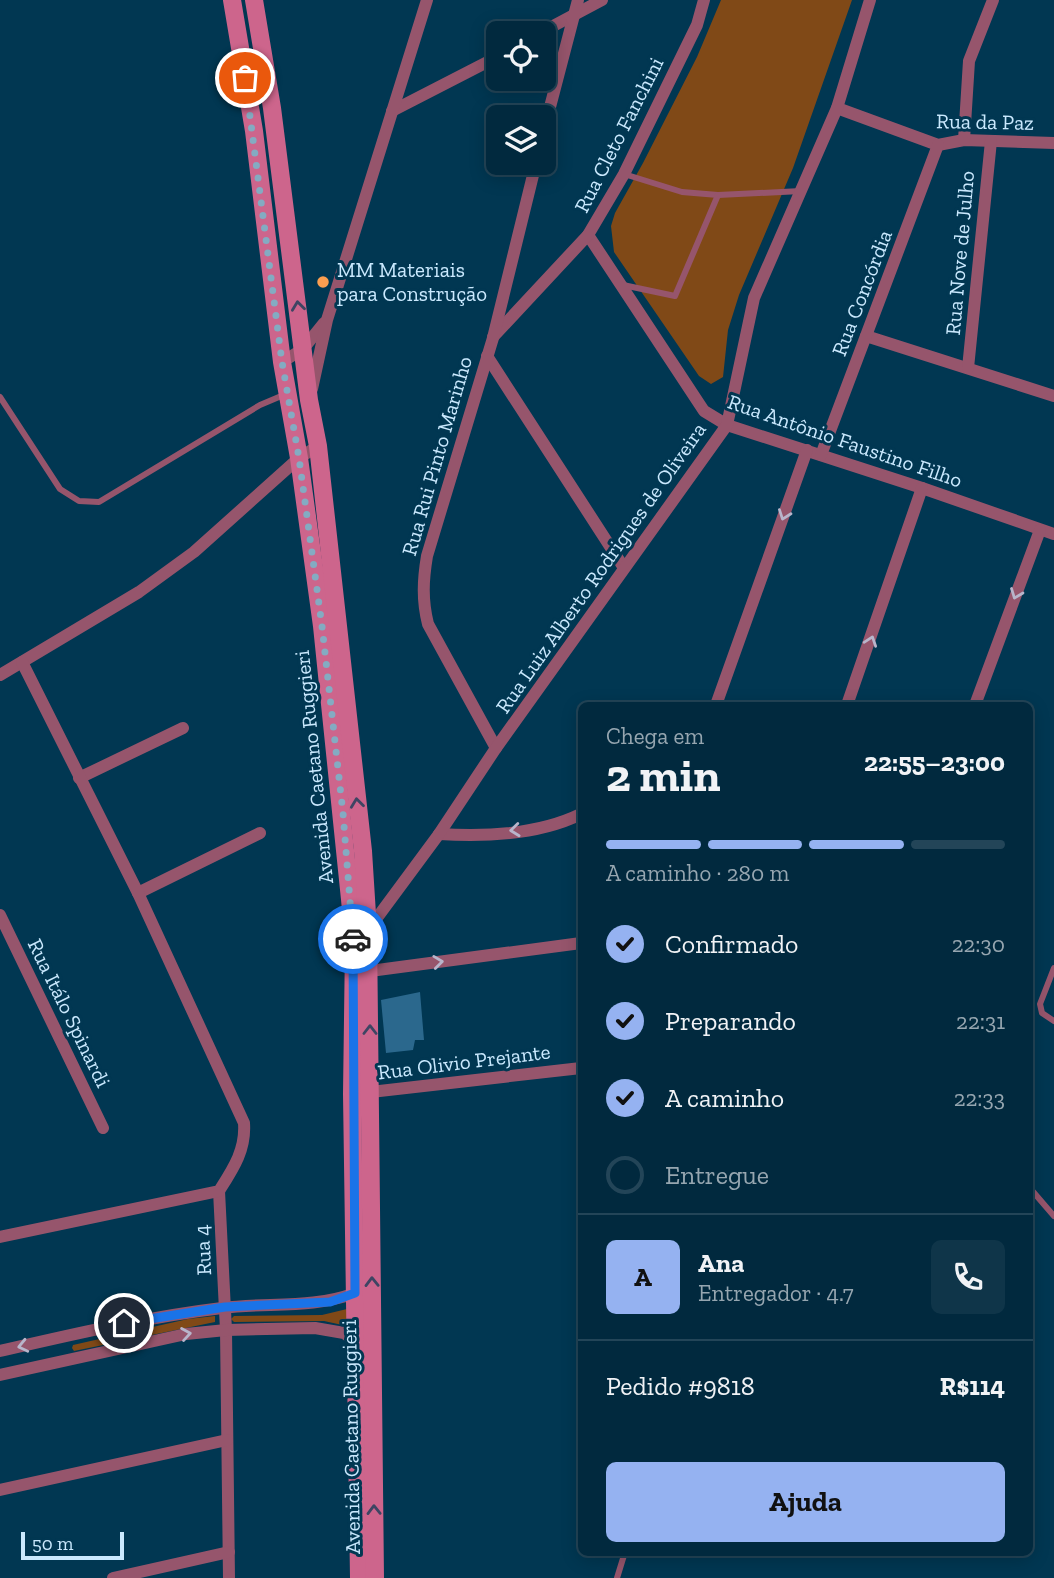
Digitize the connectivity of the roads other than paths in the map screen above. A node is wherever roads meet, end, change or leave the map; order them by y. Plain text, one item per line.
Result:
1 (232, 0) edge
2 (254, 0) edge
3 (426, 0) edge
4 (578, 0) edge
5 (601, 0) edge
6 (704, 0) edge
7 (870, 0) edge
8 (993, 0) edge
9 (573, 15) junction
10 (556, 24) edge
11 (486, 63) edge
12 (550, 105) edge
13 (837, 108) junction
14 (392, 111) junction
15 (964, 140) junction
16 (991, 141) junction
17 (1054, 143) edge
18 (938, 145) junction
19 (624, 174) junction
20 (533, 175) edge
21 (802, 191) junction
22 (718, 195) junction
23 (588, 235) junction
24 (621, 284) junction
25 (327, 320) junction
26 (866, 336) junction
27 (492, 338) junction
28 (303, 348) junction
29 (487, 356) junction
30 (282, 362) junction
31 (968, 368) junction
32 (288, 393) junction
33 (1054, 396) edge
34 (0, 397) edge
35 (309, 400) junction
36 (727, 425) junction
37 (318, 446) junction
38 (807, 450) junction
39 (821, 455) junction
40 (299, 458) junction
41 (922, 488) junction
42 (1040, 530) junction
43 (1054, 534) edge
44 (624, 568) junction
45 (22, 662) junction
46 (0, 675) edge
47 (717, 702) edge
48 (848, 702) edge
49 (976, 702) edge
50 (183, 728) dead end
51 (496, 748) junction
52 (79, 778) junction
53 (578, 815) edge
54 (260, 833) dead end
55 (439, 834) junction
56 (138, 894) junction
57 (0, 915) edge
58 (369, 930) junction
59 (578, 943) edge
60 (1054, 968) edge
61 (370, 971) junction
62 (1054, 1021) edge
63 (578, 1068) edge
64 (361, 1093) junction
65 (103, 1128) dead end
66 (219, 1191) junction
67 (1033, 1192) edge
68 (1054, 1216) edge
69 (0, 1237) edge
70 (355, 1293) junction
71 (225, 1307) junction
72 (226, 1330) junction
73 (59, 1337) junction
74 (356, 1342) junction
75 (0, 1351) edge
76 (65, 1361) junction
77 (0, 1375) edge
78 (227, 1440) junction
79 (0, 1490) edge
80 (229, 1552) junction
81 (624, 1556) edge
82 (113, 1578) edge
83 (229, 1578) edge
84 (359, 1578) edge
85 (375, 1578) edge
86 (617, 1578) edge

1 - 30 main road, Avenida Caetano Ruggieri
28 -> 2 main road, Avenida Caetano Ruggieri
3 - 14 street
4 - 9 street
5 - 9 street
6 - 19 street, Rua Cleto Fanchini
7 - 13 street, Rua Luiz Alberto Rodrigues de Oliveira
8 - 15 street
9 - 10 street
9 - 12 street
11 - 14 street
13 - 18 street, Rua da Paz
13 - 21 street, Rua Luiz Alberto Rodrigues de Oliveira
14 - 25 street
15 - 16 street, Rua da Paz
15 - 18 street, Rua da Paz
16 - 17 street, Rua da Paz
16 - 31 street, Rua Nove de Julho
18 - 26 street, Rua Concórdia
19 - 22 lane
19 - 23 street, Rua Cleto Fanchini
20 - 27 street, Rua Rui Pinto Marinho
21 - 22 lane
21 - 36 street, Rua Luiz Alberto Rodrigues de Oliveira
22 - 24 lane
23 - 24 street, Rua Antônio Faustino Filho
23 - 27 street, Rua Cleto Fanchini
24 - 36 street, Rua Antônio Faustino Filho
25 - 28 street
25 - 35 street
26 - 31 street
26 - 39 street, Rua Concórdia
27 - 29 street, Rua Rui Pinto Marinho
28 - 30 street
28 - 35 main road, Avenida Caetano Ruggieri
29 - 44 street
29 - 51 street, Rua Rui Pinto Marinho
30 - 32 main road, Avenida Caetano Ruggieri
31 - 33 street
32 - 34 lane
32 - 40 main road, Avenida Caetano Ruggieri
35 - 37 main road, Avenida Caetano Ruggieri
36 - 38 street, Rua Antônio Faustino Filho
36 - 44 street, Rua Luiz Alberto Rodrigues de Oliveira
37 - 40 street
58 -> 37 main road, Avenida Caetano Ruggieri
38 - 39 street, Rua Antônio Faustino Filho
38 -> 47 street
39 - 41 street, Rua Antônio Faustino Filho
40 - 45 street
40 - 64 main road, Avenida Caetano Ruggieri
41 - 42 street, Rua Antônio Faustino Filho
48 -> 41 street
42 - 43 street, Rua Antônio Faustino Filho
42 -> 49 street
44 - 51 street, Rua Luiz Alberto Rodrigues de Oliveira
45 - 46 street
45 - 52 street
50 - 52 street
51 - 55 street, Rua Luiz Alberto Rodrigues de Oliveira
52 - 56 street
53 -> 55 street
54 - 56 street
55 - 58 street, Rua Luiz Alberto Rodrigues de Oliveira
56 - 66 street
57 - 65 street, Rua Itálo Spinardi
58 - 61 main road, Avenida Caetano Ruggieri
61 -> 59 street
60 - 62 lane
64 -> 61 main road, Avenida Caetano Ruggieri
63 - 64 street, Rua Olivio Prejante
64 - 70 main road, Avenida Caetano Ruggieri
85 -> 64 main road, Avenida Caetano Ruggieri
66 - 69 street
66 - 71 street, Rua 4
67 - 68 lane
70 - 71 street
70 - 74 main road, Avenida Caetano Ruggieri
71 - 72 street, Rua 4
71 - 73 street
72 - 74 street
76 -> 72 street
72 - 78 street, Rua 4
73 -> 75 street
73 - 76 street
74 - 84 main road, Avenida Caetano Ruggieri
76 - 77 street
78 - 79 street
78 - 80 street, Rua 4
80 - 82 street
80 - 83 street, Rua 4
81 - 86 lane

